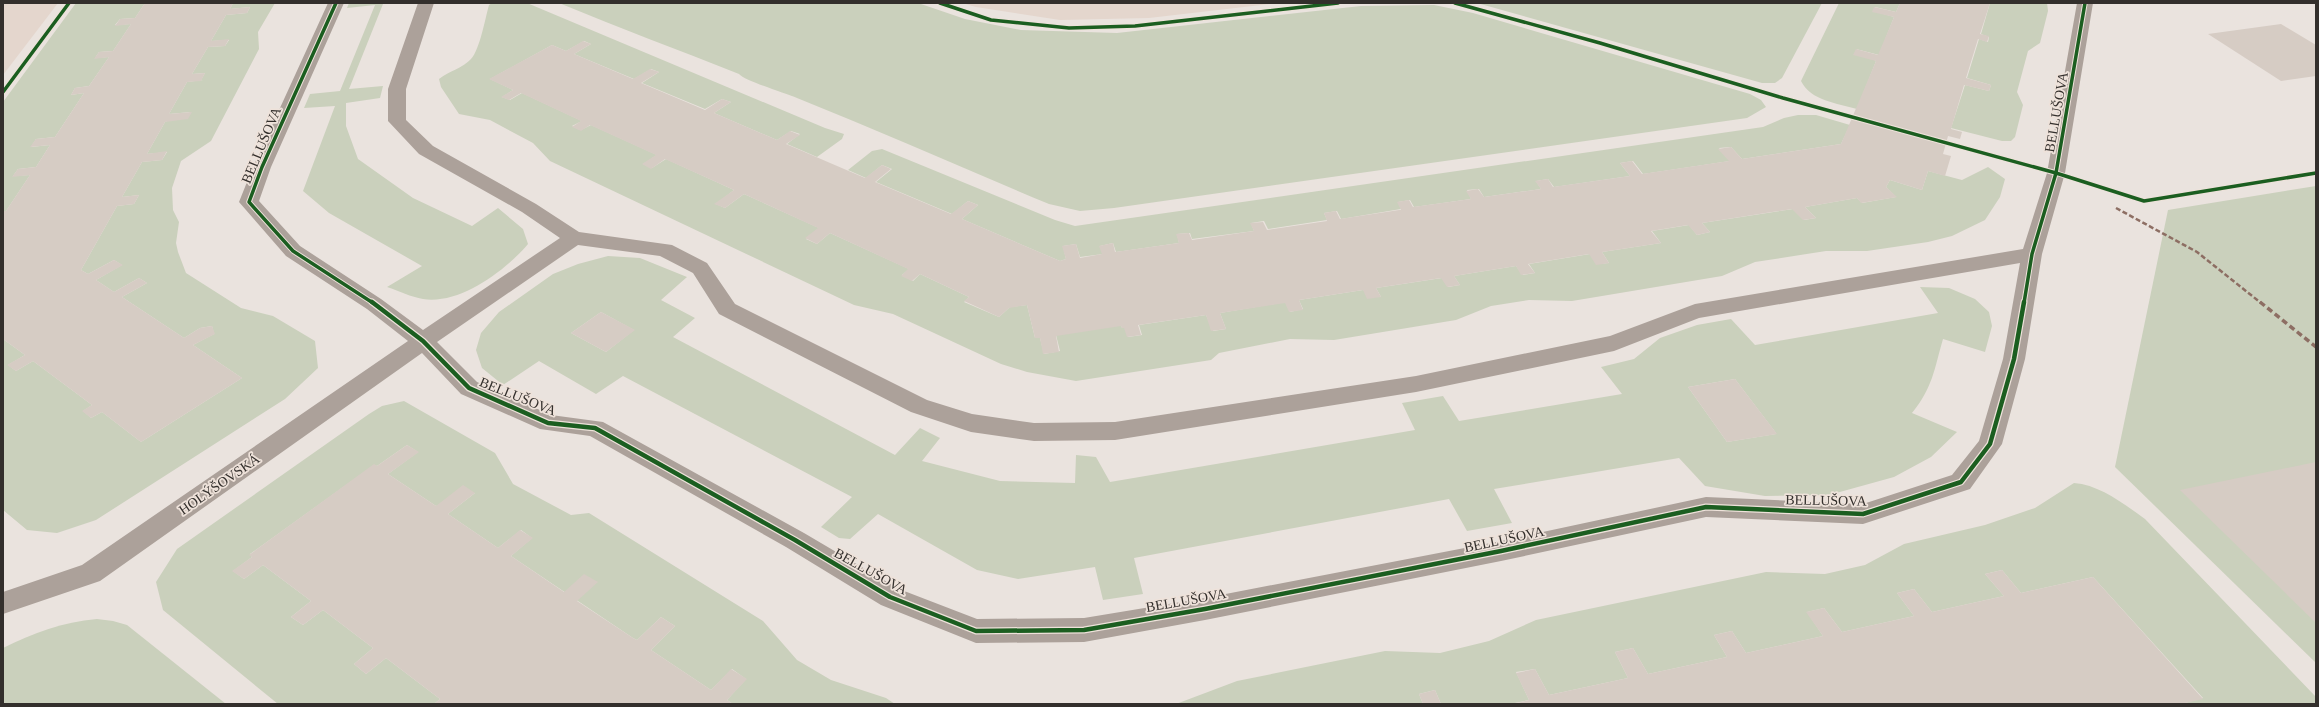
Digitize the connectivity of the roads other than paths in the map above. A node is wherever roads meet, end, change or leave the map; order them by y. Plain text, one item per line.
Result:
1 (336, 3) edge
2 (426, 3) edge
3 (2085, 3) edge
4 (574, 238) junction
5 (2032, 254) junction
6 (423, 341) junction
7 (3, 603) edge

1 - 6 street, BELLUŠOVA
2 - 4 street
3 - 5 street, BELLUŠOVA
4 - 5 street
4 - 6 street
5 - 6 street, BELLUŠOVA
6 - 7 street, HOLÝŠOVSKÁ

